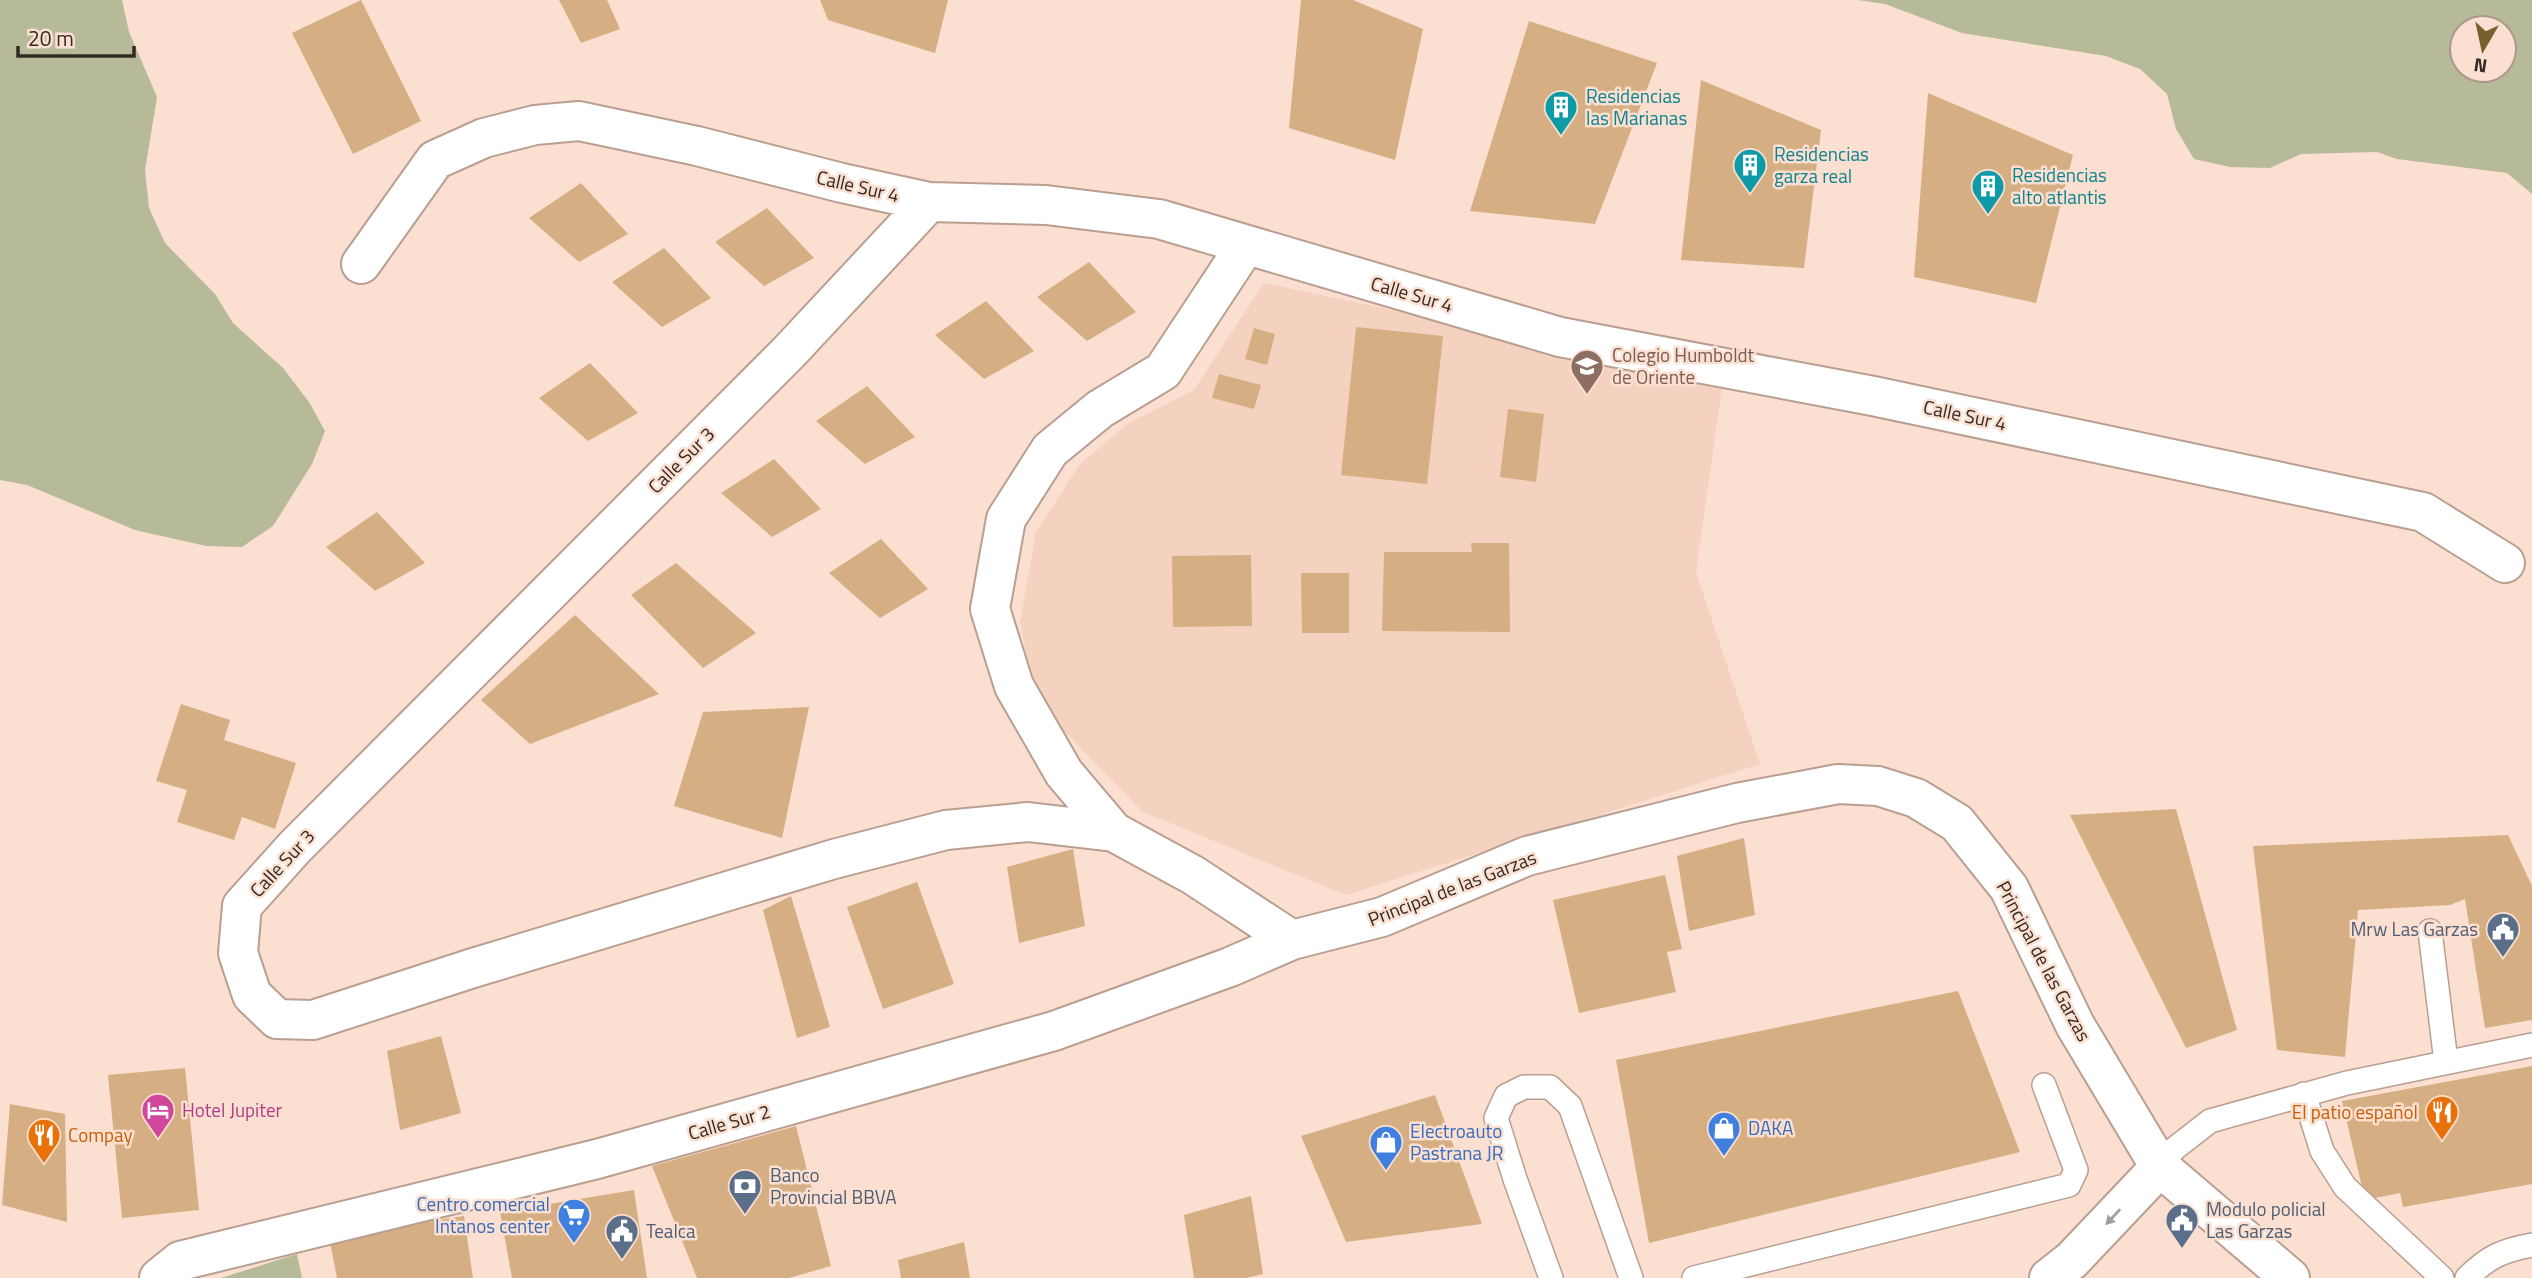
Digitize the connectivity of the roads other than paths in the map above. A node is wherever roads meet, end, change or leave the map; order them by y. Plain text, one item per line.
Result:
1 (929, 202) junction
2 (1246, 245) junction
3 (361, 264) dead end
4 (2505, 563) dead end
5 (1114, 832) junction
6 (2430, 931) dead end
7 (1292, 940) junction
8 (2532, 1045) edge
9 (2446, 1062) junction
10 (2044, 1085) dead end
11 (2304, 1094) junction
12 (2160, 1167) junction
13 (2532, 1245) edge
14 (159, 1278) edge
15 (1551, 1278) edge
16 (1631, 1278) edge
17 (1694, 1278) edge
18 (2049, 1278) edge
19 (2290, 1278) edge
20 (2442, 1278) edge
21 (2467, 1278) edge

1 - 2 street, Calle Sur 4
1 - 3 street, Calle Sur 4
1 - 5 street, Calle Sur 3
2 - 4 street, Calle Sur 4
2 - 5 street
5 - 7 street
6 - 9 lane
7 - 12 street, Principal de las Garzas
7 - 14 street, Calle Sur 2
8 - 9 lane
9 - 11 lane
10 - 17 lane
11 - 12 lane
11 - 20 lane
12 -> 18 street
12 - 19 street, Principal de las Garzas
13 - 21 lane
15 - 16 lane

